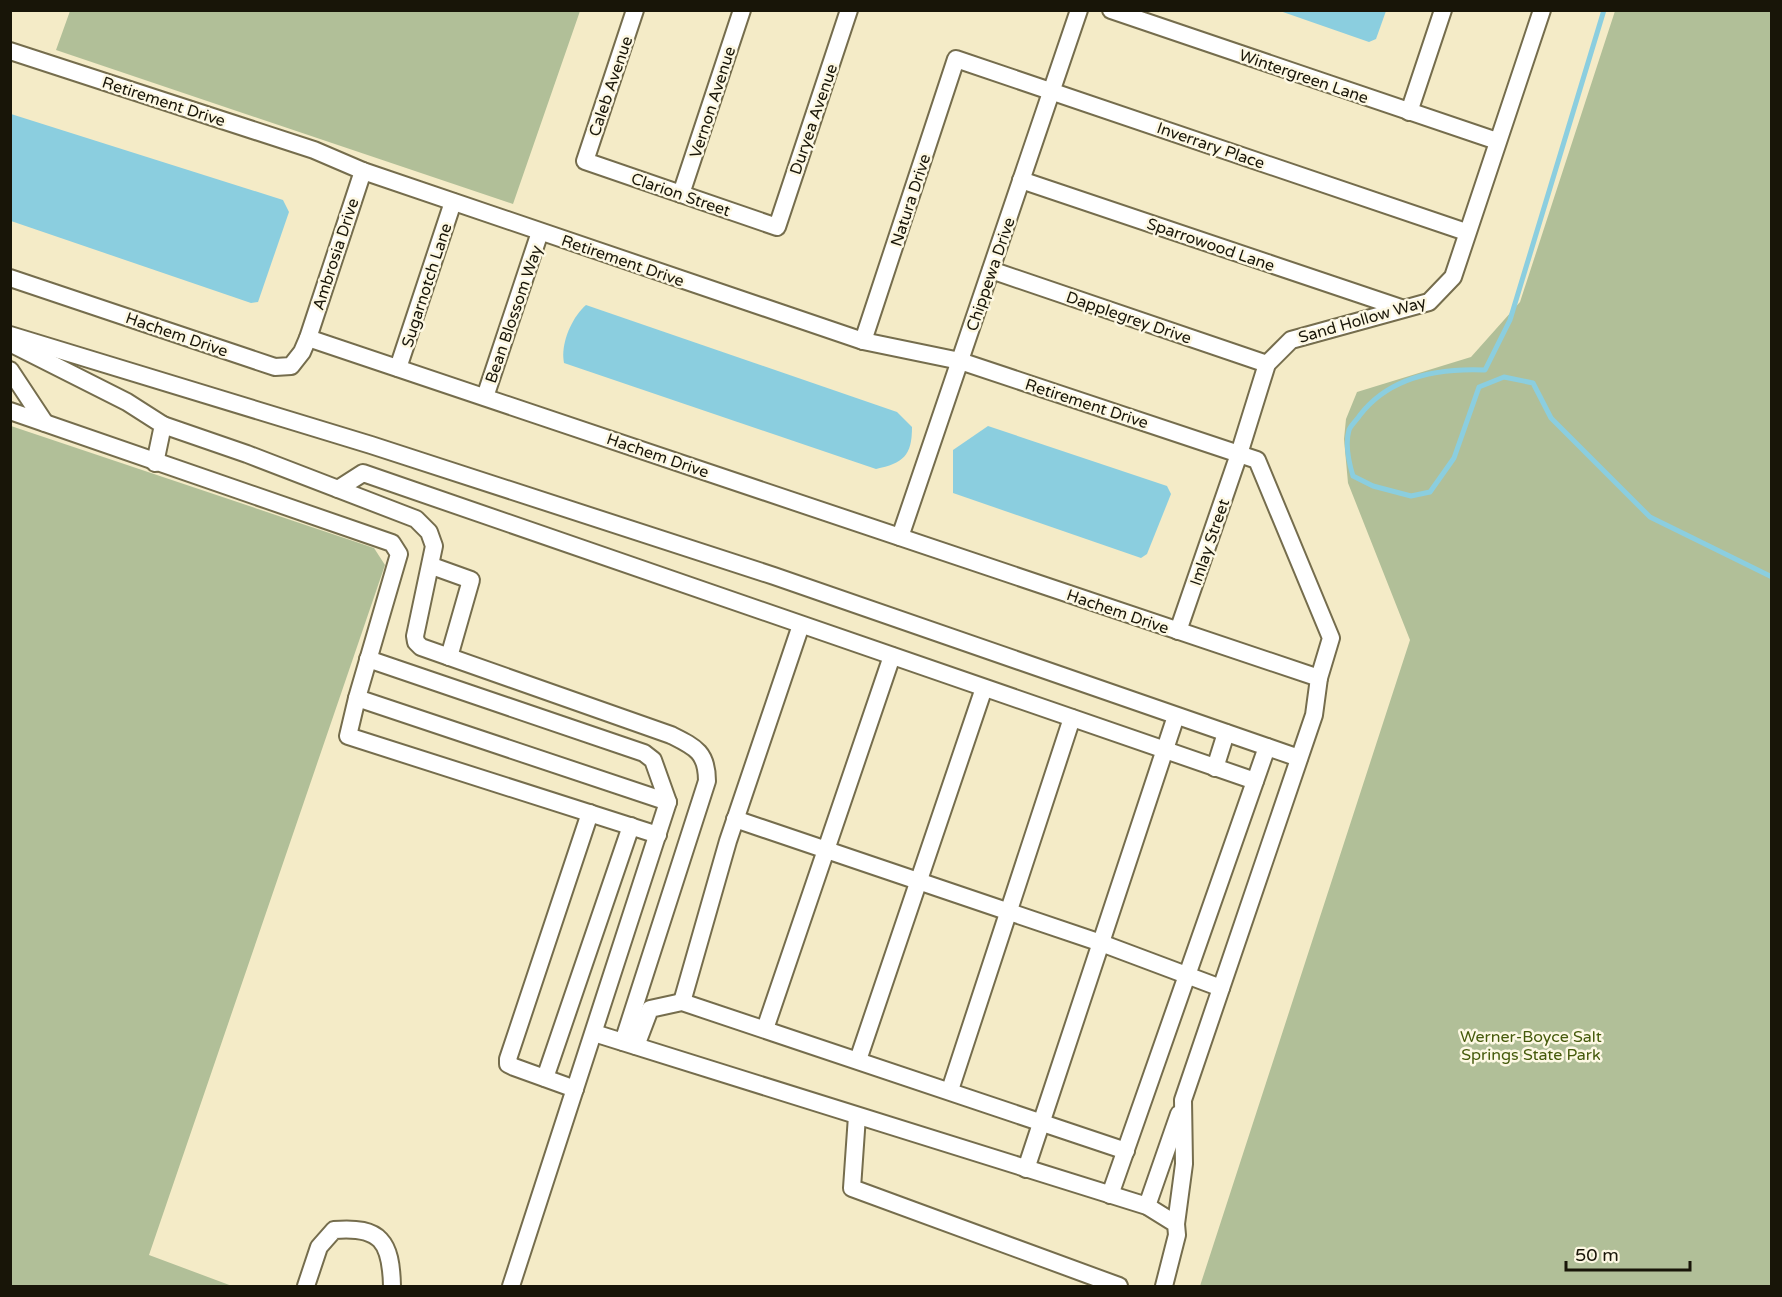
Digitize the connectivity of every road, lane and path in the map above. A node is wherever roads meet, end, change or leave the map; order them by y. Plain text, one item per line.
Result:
1 (635, 10) edge
2 (742, 10) edge
3 (849, 10) edge
4 (1079, 10) edge
5 (1111, 10) edge
6 (1443, 10) edge
7 (1542, 10) edge
8 (10, 51) edge
9 (956, 59) joint
10 (1052, 90) junction
11 (1409, 112) junction
12 (1497, 141) junction
13 (585, 161) joint
14 (363, 171) junction
15 (1021, 180) junction
16 (681, 194) junction
17 (453, 202) junction
18 (777, 226) joint
19 (540, 232) junction
20 (1467, 232) junction
21 (991, 270) junction
22 (10, 278) edge
23 (1401, 308) junction
24 (10, 334) edge
25 (308, 338) junction
26 (863, 341) junction
27 (10, 343) edge
28 (960, 361) junction
29 (1267, 364) junction
30 (398, 368) junction
31 (10, 370) edge
32 (485, 397) junction
33 (10, 411) edge
34 (45, 423) junction
35 (163, 425) junction
36 (1239, 454) junction
37 (155, 463) junction
38 (338, 489) junction
39 (900, 537) junction
40 (432, 566) junction
41 (801, 625) junction
42 (1178, 631) junction
43 (892, 656) junction
44 (449, 657) junction
45 (368, 659) junction
46 (1319, 678) junction
47 (984, 688) junction
48 (357, 698) junction
49 (1176, 716) junction
50 (1072, 718) junction
51 (1226, 733) junction
52 (1267, 747) junction
53 (1166, 751) junction
54 (1299, 758) junction
55 (1215, 768) junction
56 (1255, 781) junction
57 (668, 801) junction
58 (590, 813) junction
59 (735, 819) junction
60 (631, 826) junction
61 (658, 835) junction
62 (826, 850) junction
63 (919, 881) junction
64 (1008, 912) junction
65 (1101, 943) junction
66 (1187, 974) junction
67 (1221, 988) junction
68 (682, 1002) junction
69 (765, 1029) junction
70 (594, 1033) junction
71 (629, 1044) junction
72 (858, 1060) junction
73 (545, 1078) junction
74 (575, 1089) junction
75 (950, 1090) junction
76 (1183, 1100) junction
77 (857, 1116) junction
78 (1042, 1121) junction
79 (1126, 1151) junction
80 (1026, 1169) junction
81 (1110, 1195) junction
82 (1147, 1206) junction
83 (1176, 1224) junction
84 (306, 1287) edge
85 (392, 1287) edge
86 (511, 1287) edge
87 (1119, 1287) edge
88 (1164, 1287) edge

1 - 13 street, Caleb Avenue
2 - 16 street, Vernon Avenue
3 - 18 street, Duryea Avenue
4 - 10 street, Chippewa Drive
5 - 11 street, Wintergreen Lane
6 - 11 street
7 - 12 street, Sand Hollow Way
8 - 14 street, Retirement Drive
9 - 10 street, Inverrary Place
9 - 26 street, Natura Drive
10 - 15 street, Chippewa Drive
10 - 20 street, Inverrary Place
11 - 12 street, Wintergreen Lane
12 - 20 street, Sand Hollow Way
13 - 16 street, Clarion Street
14 - 17 street, Retirement Drive
14 - 25 street, Ambrosia Drive
15 - 21 street, Chippewa Drive
15 - 23 street, Sparrowood Lane
16 - 18 street, Clarion Street
17 - 19 street, Retirement Drive
17 - 30 street, Sugarnotch Lane
19 - 26 street, Retirement Drive
19 - 32 street, Bean Blossom Way
20 - 23 street, Sand Hollow Way
21 - 28 street, Chippewa Drive
21 - 29 street, Dapplegrey Drive
22 - 25 street, Hachem Drive
23 - 29 street, Sand Hollow Way
24 - 49 street
25 - 30 street, Hachem Drive
26 - 28 street, Retirement Drive
27 - 35 street
28 - 36 street, Retirement Drive
28 - 39 street, Chippewa Drive
29 - 36 street, Sand Hollow Way
30 - 32 street, Hachem Drive
31 - 34 street
32 - 39 street, Hachem Drive
33 - 34 street
34 - 37 street
35 - 37 street
35 - 38 street
36 - 42 street, Imlay Street
36 - 46 street
37 - 45 street
38 - 40 street
38 - 41 street
39 - 42 street, Hachem Drive
40 - 44 street
40 - 44 street
41 - 43 street
41 - 59 street
42 - 46 street, Hachem Drive
43 - 47 street
43 - 62 street
44 - 71 street
45 - 48 street
45 - 57 street
46 - 54 street
47 - 50 street
47 - 63 street
48 - 57 street
48 - 58 street
49 - 51 street
49 - 53 street
50 - 53 street
50 - 64 street
51 - 52 street
51 - 55 street
52 - 54 street
52 - 56 street
53 - 55 street
53 - 65 street
54 - 67 street
55 - 56 street
56 - 66 street
57 - 61 street
58 - 60 street
58 - 73 street
59 - 62 street
59 - 68 street
60 - 61 street
60 - 73 street
61 - 70 street
62 - 63 street
62 - 69 street
63 - 64 street
63 - 72 street
64 - 65 street
64 - 75 street
65 - 66 street
65 - 78 street
66 - 67 street
66 - 79 street
67 - 76 street
68 - 69 street
68 - 71 street
69 - 72 street
70 - 71 street
70 - 74 street
71 - 77 street
72 - 75 street
73 - 74 street
74 - 86 street
75 - 78 street
76 - 82 street
76 - 83 street
77 - 80 street
77 - 87 street
78 - 79 street
78 - 80 street
79 - 81 street
80 - 81 street
81 - 82 street
82 - 83 street
83 - 88 street
84 - 85 street

